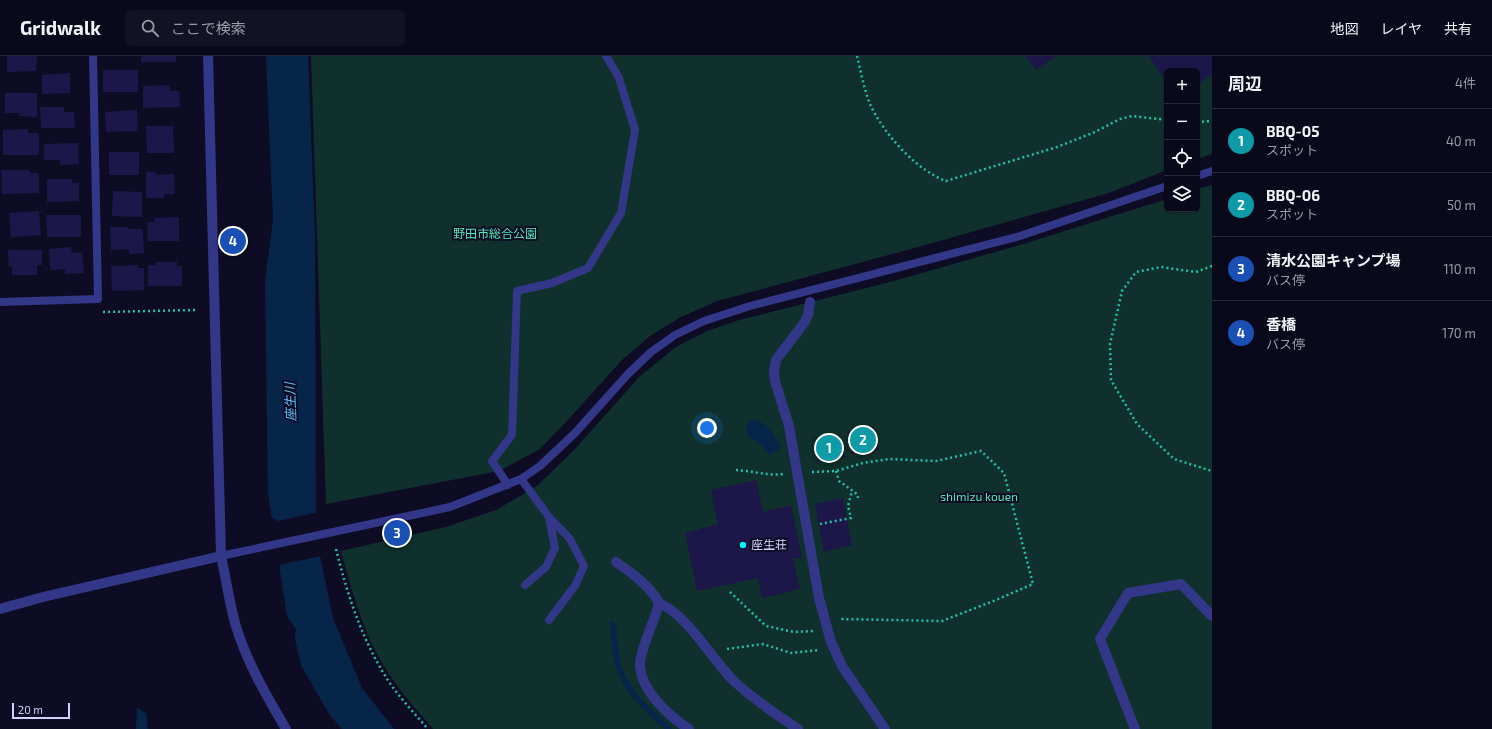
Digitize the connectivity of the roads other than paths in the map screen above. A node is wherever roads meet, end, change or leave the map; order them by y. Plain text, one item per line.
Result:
1 (93, 56) edge
2 (208, 56) edge
3 (606, 56) edge
4 (1212, 171) edge
5 (1200, 175) edge
6 (1164, 187) edge
7 (0, 302) edge
8 (810, 302) dead end
9 (521, 479) junction
10 (508, 485) junction
11 (549, 517) junction
12 (221, 556) junction
13 (616, 562) dead end
14 (525, 585) dead end
15 (659, 603) junction
16 (0, 609) edge
17 (1212, 616) edge
18 (549, 620) dead end
19 (286, 729) edge
20 (689, 729) edge
21 (798, 729) edge
22 (885, 729) edge
23 (1135, 729) edge

1 - 7 lane
2 - 12 street
3 - 10 lane
4 - 5 lane
6 - 9 lane
8 - 22 street
9 - 10 lane
9 - 11 lane
10 - 12 lane
11 - 14 lane
11 - 18 lane
12 - 16 street
12 - 19 street
13 - 15 street
15 - 20 street
15 - 21 street
17 - 23 street

